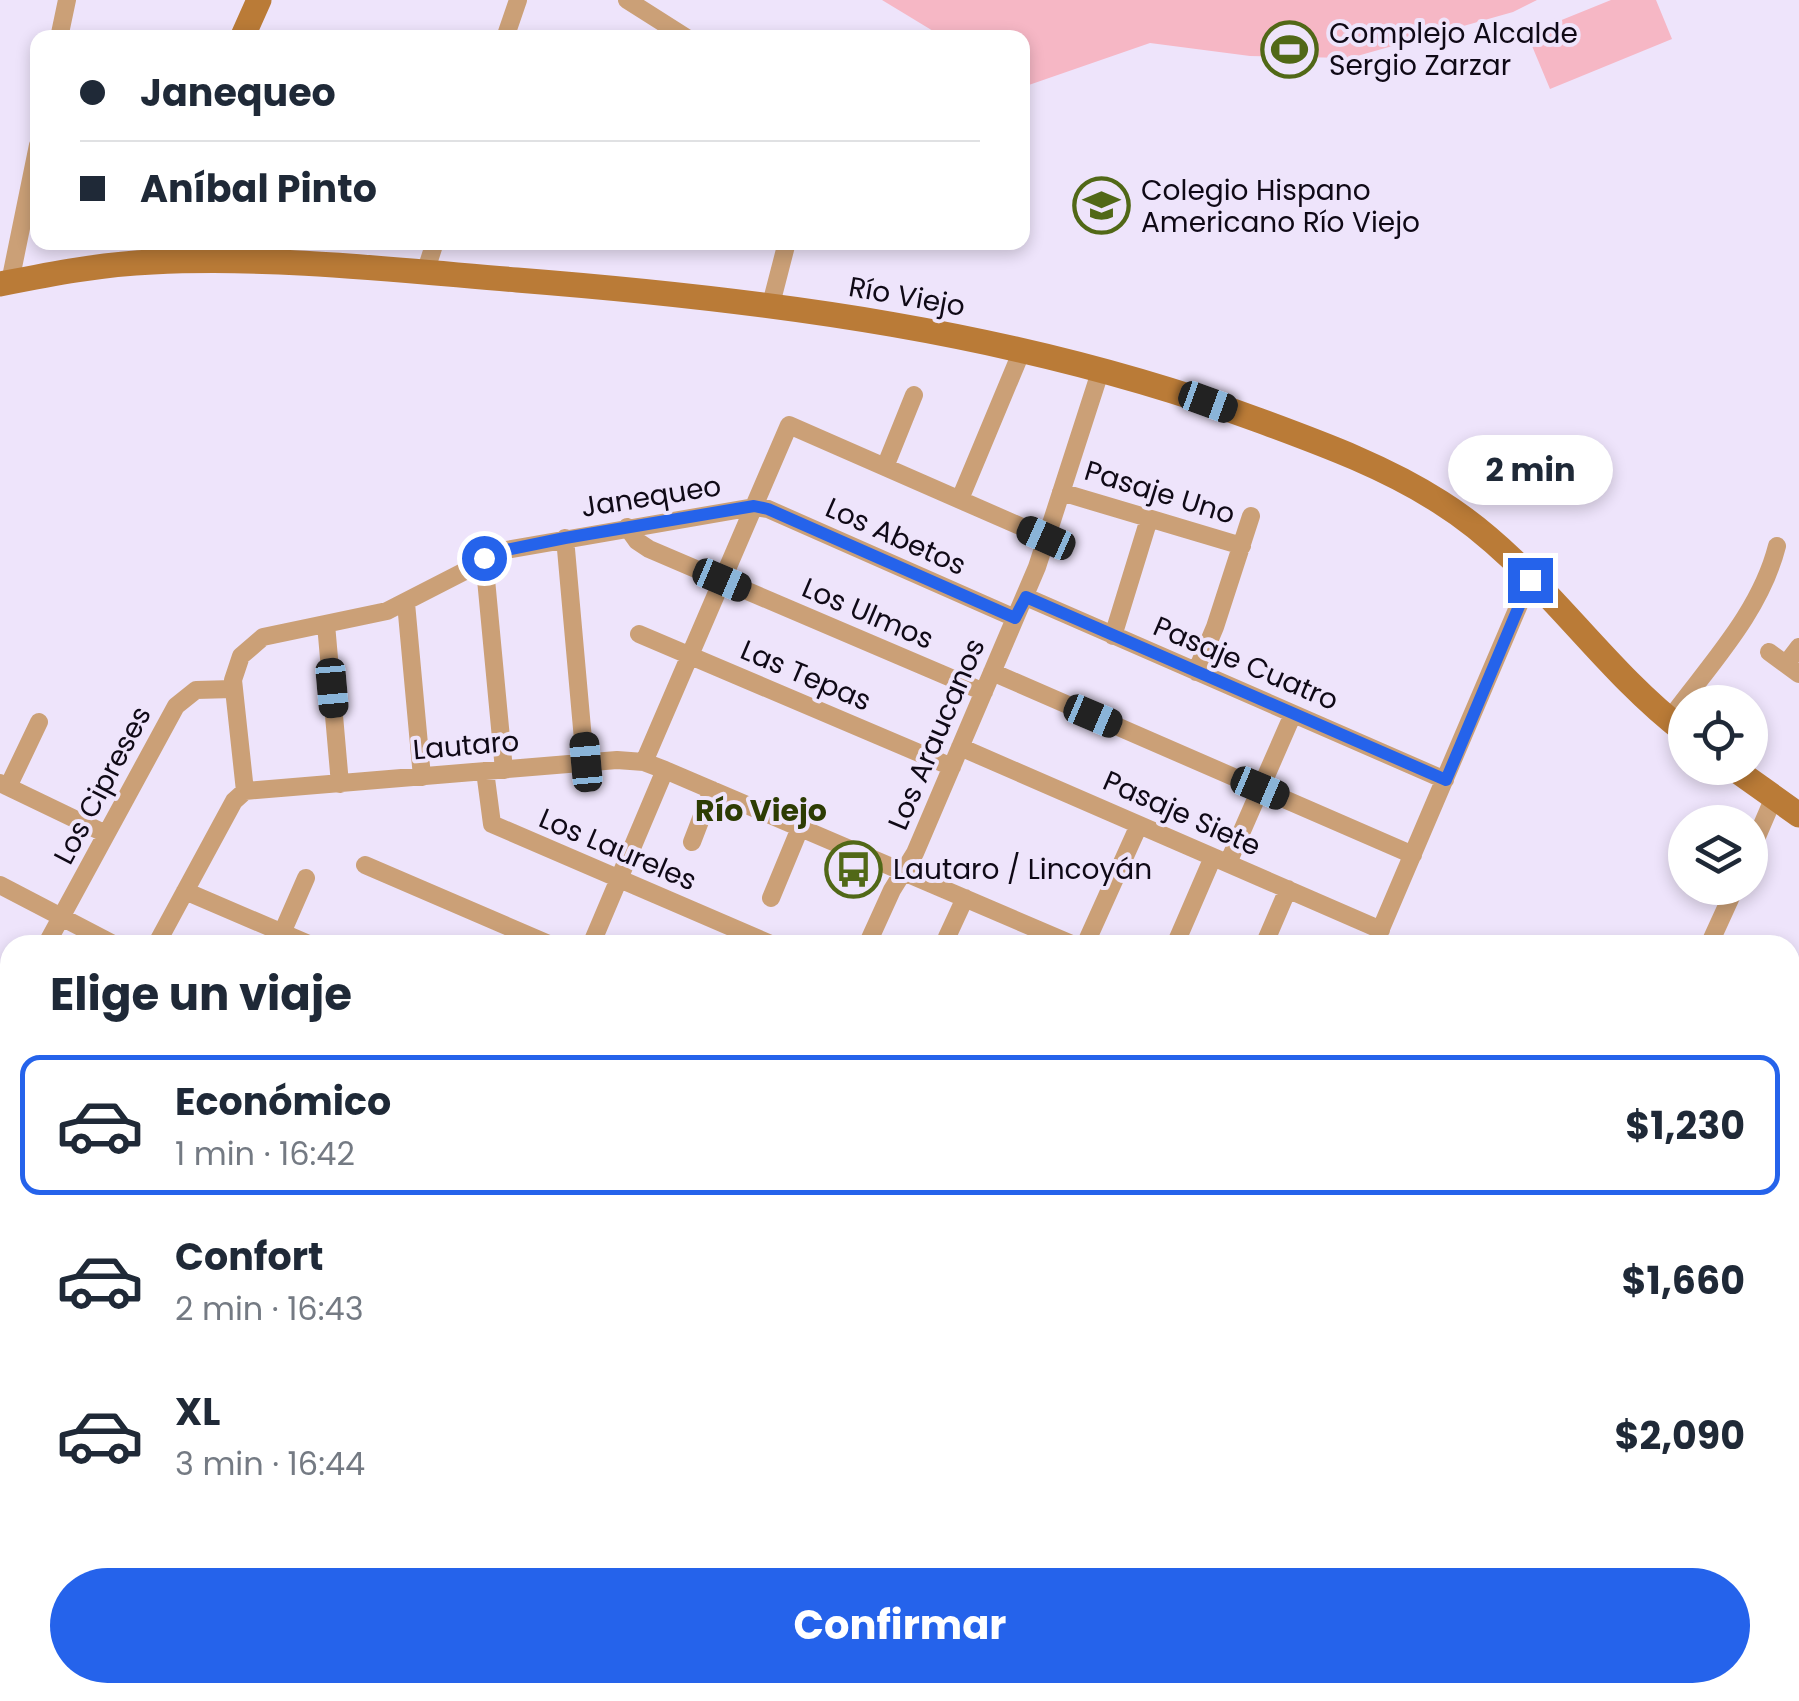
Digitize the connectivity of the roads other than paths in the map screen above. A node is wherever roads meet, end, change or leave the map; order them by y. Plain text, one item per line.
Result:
1 (67, 0) edge
2 (259, 0) edge
3 (518, 0) edge
4 (627, 0) edge
5 (61, 30) edge
6 (246, 30) edge
7 (508, 30) edge
8 (674, 30) edge
9 (30, 178) edge
10 (432, 250) edge
11 (785, 250) edge
12 (153, 252) edge
13 (425, 273) junction
14 (5, 283) edge
15 (772, 304) junction
16 (1024, 348) junction
17 (1100, 369) junction
18 (914, 396) dead end
19 (885, 467) junction
20 (1062, 492) junction
21 (960, 499) junction
22 (754, 506) junction
23 (1252, 516) dead end
24 (1149, 519) junction
25 (627, 528) junction
26 (565, 538) junction
27 (1046, 538) junction
28 (1242, 546) junction
29 (1777, 546) dead end
30 (484, 558) junction
31 (722, 580) junction
32 (1530, 580) junction
33 (1026, 597) junction
34 (406, 603) junction
35 (1015, 618) junction
36 (326, 624) junction
37 (640, 634) dead end
38 (1113, 636) junction
39 (1799, 647) edge
40 (1769, 652) dead end
41 (690, 655) junction
42 (1792, 669) edge
43 (992, 672) junction
44 (1196, 672) junction
45 (1703, 685) edge
46 (233, 689) junction
47 (984, 692) junction
48 (1293, 714) junction
49 (1668, 718) edge
50 (39, 722) dead end
51 (960, 747) junction
52 (586, 762) junction
53 (644, 762) junction
54 (952, 767) junction
55 (666, 770) junction
56 (495, 771) junction
57 (422, 777) junction
58 (1446, 780) junction
59 (340, 784) junction
60 (4, 785) edge
61 (1757, 785) edge
62 (1260, 788) junction
63 (712, 790) junction
64 (245, 791) junction
65 (1774, 797) junction
66 (1768, 811) edge
67 (1799, 815) edge
68 (1140, 824) junction
69 (800, 828) junction
70 (106, 834) junction
71 (692, 842) dead end
72 (1413, 854) junction
73 (1220, 860) junction
74 (365, 865) dead end
75 (903, 872) junction
76 (306, 878) dead end
77 (619, 879) junction
78 (0, 885) edge
79 (1288, 889) junction
80 (185, 891) junction
81 (771, 898) dead end
82 (964, 898) junction
83 (1727, 905) edge
84 (62, 917) junction
85 (52, 935) edge
86 (96, 935) edge
87 (161, 935) edge
88 (284, 935) edge
89 (296, 935) edge
90 (527, 935) edge
91 (595, 935) edge
92 (749, 935) edge
93 (872, 935) edge
94 (949, 935) edge
95 (1031, 935) edge
96 (1090, 935) edge
97 (1180, 935) edge
98 (1268, 935) edge
99 (1374, 935) edge
100 (1379, 935) edge
101 (1713, 935) edge

1 - 5 street
2 - 6 main road
3 - 7 street
4 - 8 street
9 - 14 street
10 - 13 street
11 - 15 street
12 - 13 main road, Río Viejo
12 - 14 main road, Río Viejo
13 - 15 main road, Río Viejo
15 - 16 main road, Río Viejo
16 - 17 main road, Río Viejo
16 - 21 street
17 - 20 street, Los Araucanos
17 - 32 main road, Río Viejo
18 - 19 street
19 - 21 street
19 - 22 street
20 - 24 street, Pasaje Uno
20 - 27 street, Los Araucanos
21 - 27 street
22 - 25 street, Janequeo
22 - 31 street
22 - 35 street, Los Abetos
23 - 28 street
24 - 28 street, Pasaje Uno
24 - 38 street
25 - 26 street, Janequeo
25 - 31 street, Los Ulmos
26 - 30 street, Janequeo
26 - 52 street
27 - 33 street, Los Araucanos
28 - 44 street
29 - 45 street
30 - 34 street, Janequeo
30 - 56 street
31 - 41 street
31 - 47 street, Los Ulmos
32 - 49 main road, Río Viejo
32 - 58 street
33 - 35 street, Los Araucanos
33 - 38 street, Pasaje Cuatro
34 - 36 street, Janequeo
34 - 57 street
35 - 43 street, Los Araucanos
36 - 46 street, Janequeo
36 - 59 street
37 - 41 street, Las Tepas
38 - 44 street, Pasaje Cuatro
39 - 42 street
40 - 42 street
41 - 53 street
41 - 54 street, Las Tepas
43 - 47 street, Los Araucanos
43 - 62 street
44 - 48 street, Pasaje Cuatro
46 - 64 street, Janequeo
46 - 70 street, Los Cipreses
47 - 51 street, Los Araucanos
48 - 58 street, Pasaje Cuatro
48 - 62 street
50 - 60 street
51 - 54 street, Los Araucanos
51 - 68 street, Pasaje Siete
52 - 53 street, Lautaro
52 - 56 street, Lautaro
53 - 55 street, Lautaro
54 - 75 street, Los Araucanos
55 - 63 street, Lautaro
55 - 77 street
56 - 57 street, Lautaro
56 - 77 street, Los Laureles
57 - 59 street, Lautaro
58 - 72 street
59 - 64 street, Lautaro
60 - 70 street
61 - 65 main road
62 - 72 street
62 - 73 street
63 - 69 street, Lautaro
63 - 71 street
64 - 80 street
65 - 66 street
65 - 67 main road
68 - 73 street, Pasaje Siete
68 - 96 street
69 - 75 street, Lautaro
69 - 81 street
70 - 84 street, Los Cipreses
72 - 100 street
73 - 79 street, Pasaje Siete
73 - 97 street
74 - 90 street
75 - 82 street, Lautaro
75 - 93 street, Los Araucanos
76 - 89 street
77 - 91 street
77 - 92 street, Los Laureles
78 - 84 street
79 - 98 street
79 - 99 street, Pasaje Siete
80 - 87 street
80 - 88 street
82 - 94 street
82 - 95 street, Lautaro
83 - 101 street
84 - 85 street, Los Cipreses
84 - 86 street

